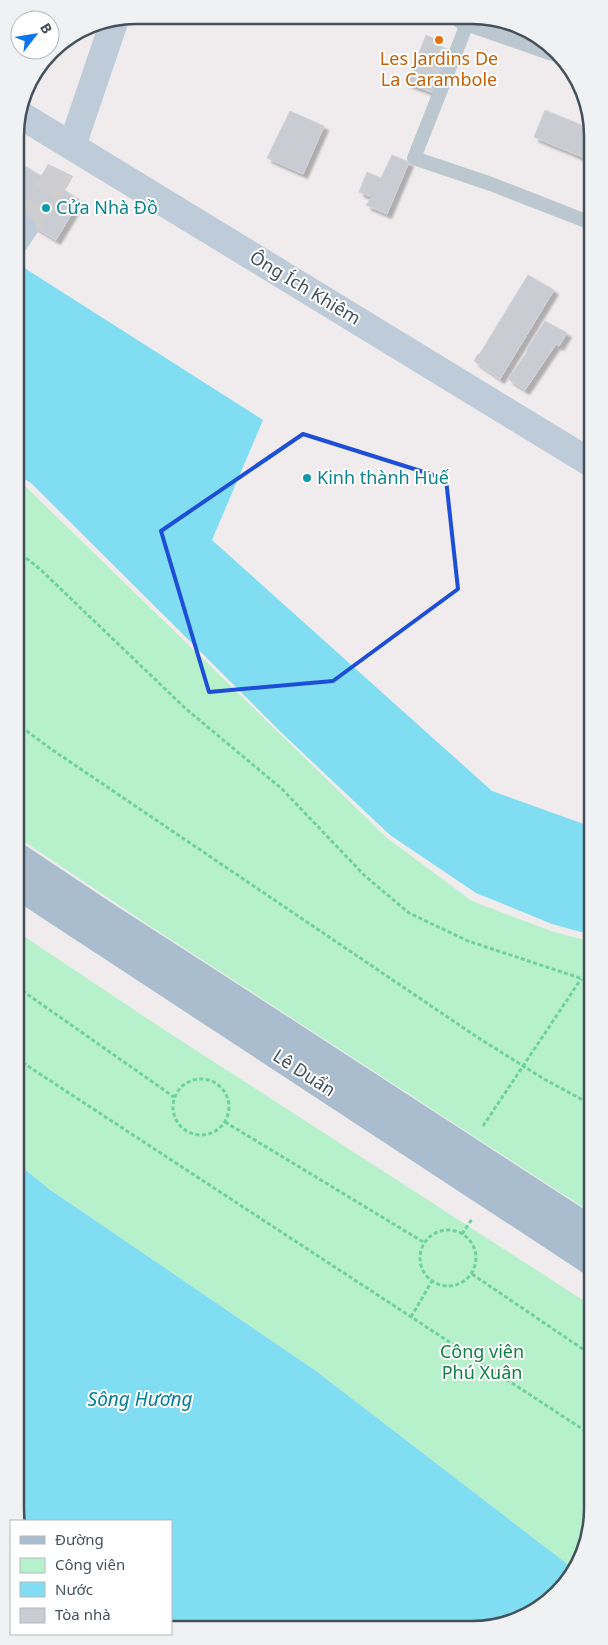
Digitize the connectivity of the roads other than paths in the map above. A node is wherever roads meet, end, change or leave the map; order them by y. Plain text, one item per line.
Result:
1 (464, 24) edge
2 (486, 25) edge
3 (112, 27) edge
4 (529, 40) edge
5 (26, 118) edge
6 (72, 146) junction
7 (584, 220) edge
8 (584, 459) edge
9 (24, 861) edge
10 (24, 889) edge
11 (584, 1226) edge
12 (584, 1257) edge

1 - 7 lane
2 - 4 street
3 - 6 street
5 - 6 street, Ông Ích Khiêm
6 - 8 street, Ông Ích Khiêm
9 - 11 main road, Lê Duẩn
10 - 12 main road, Lê Duẩn

